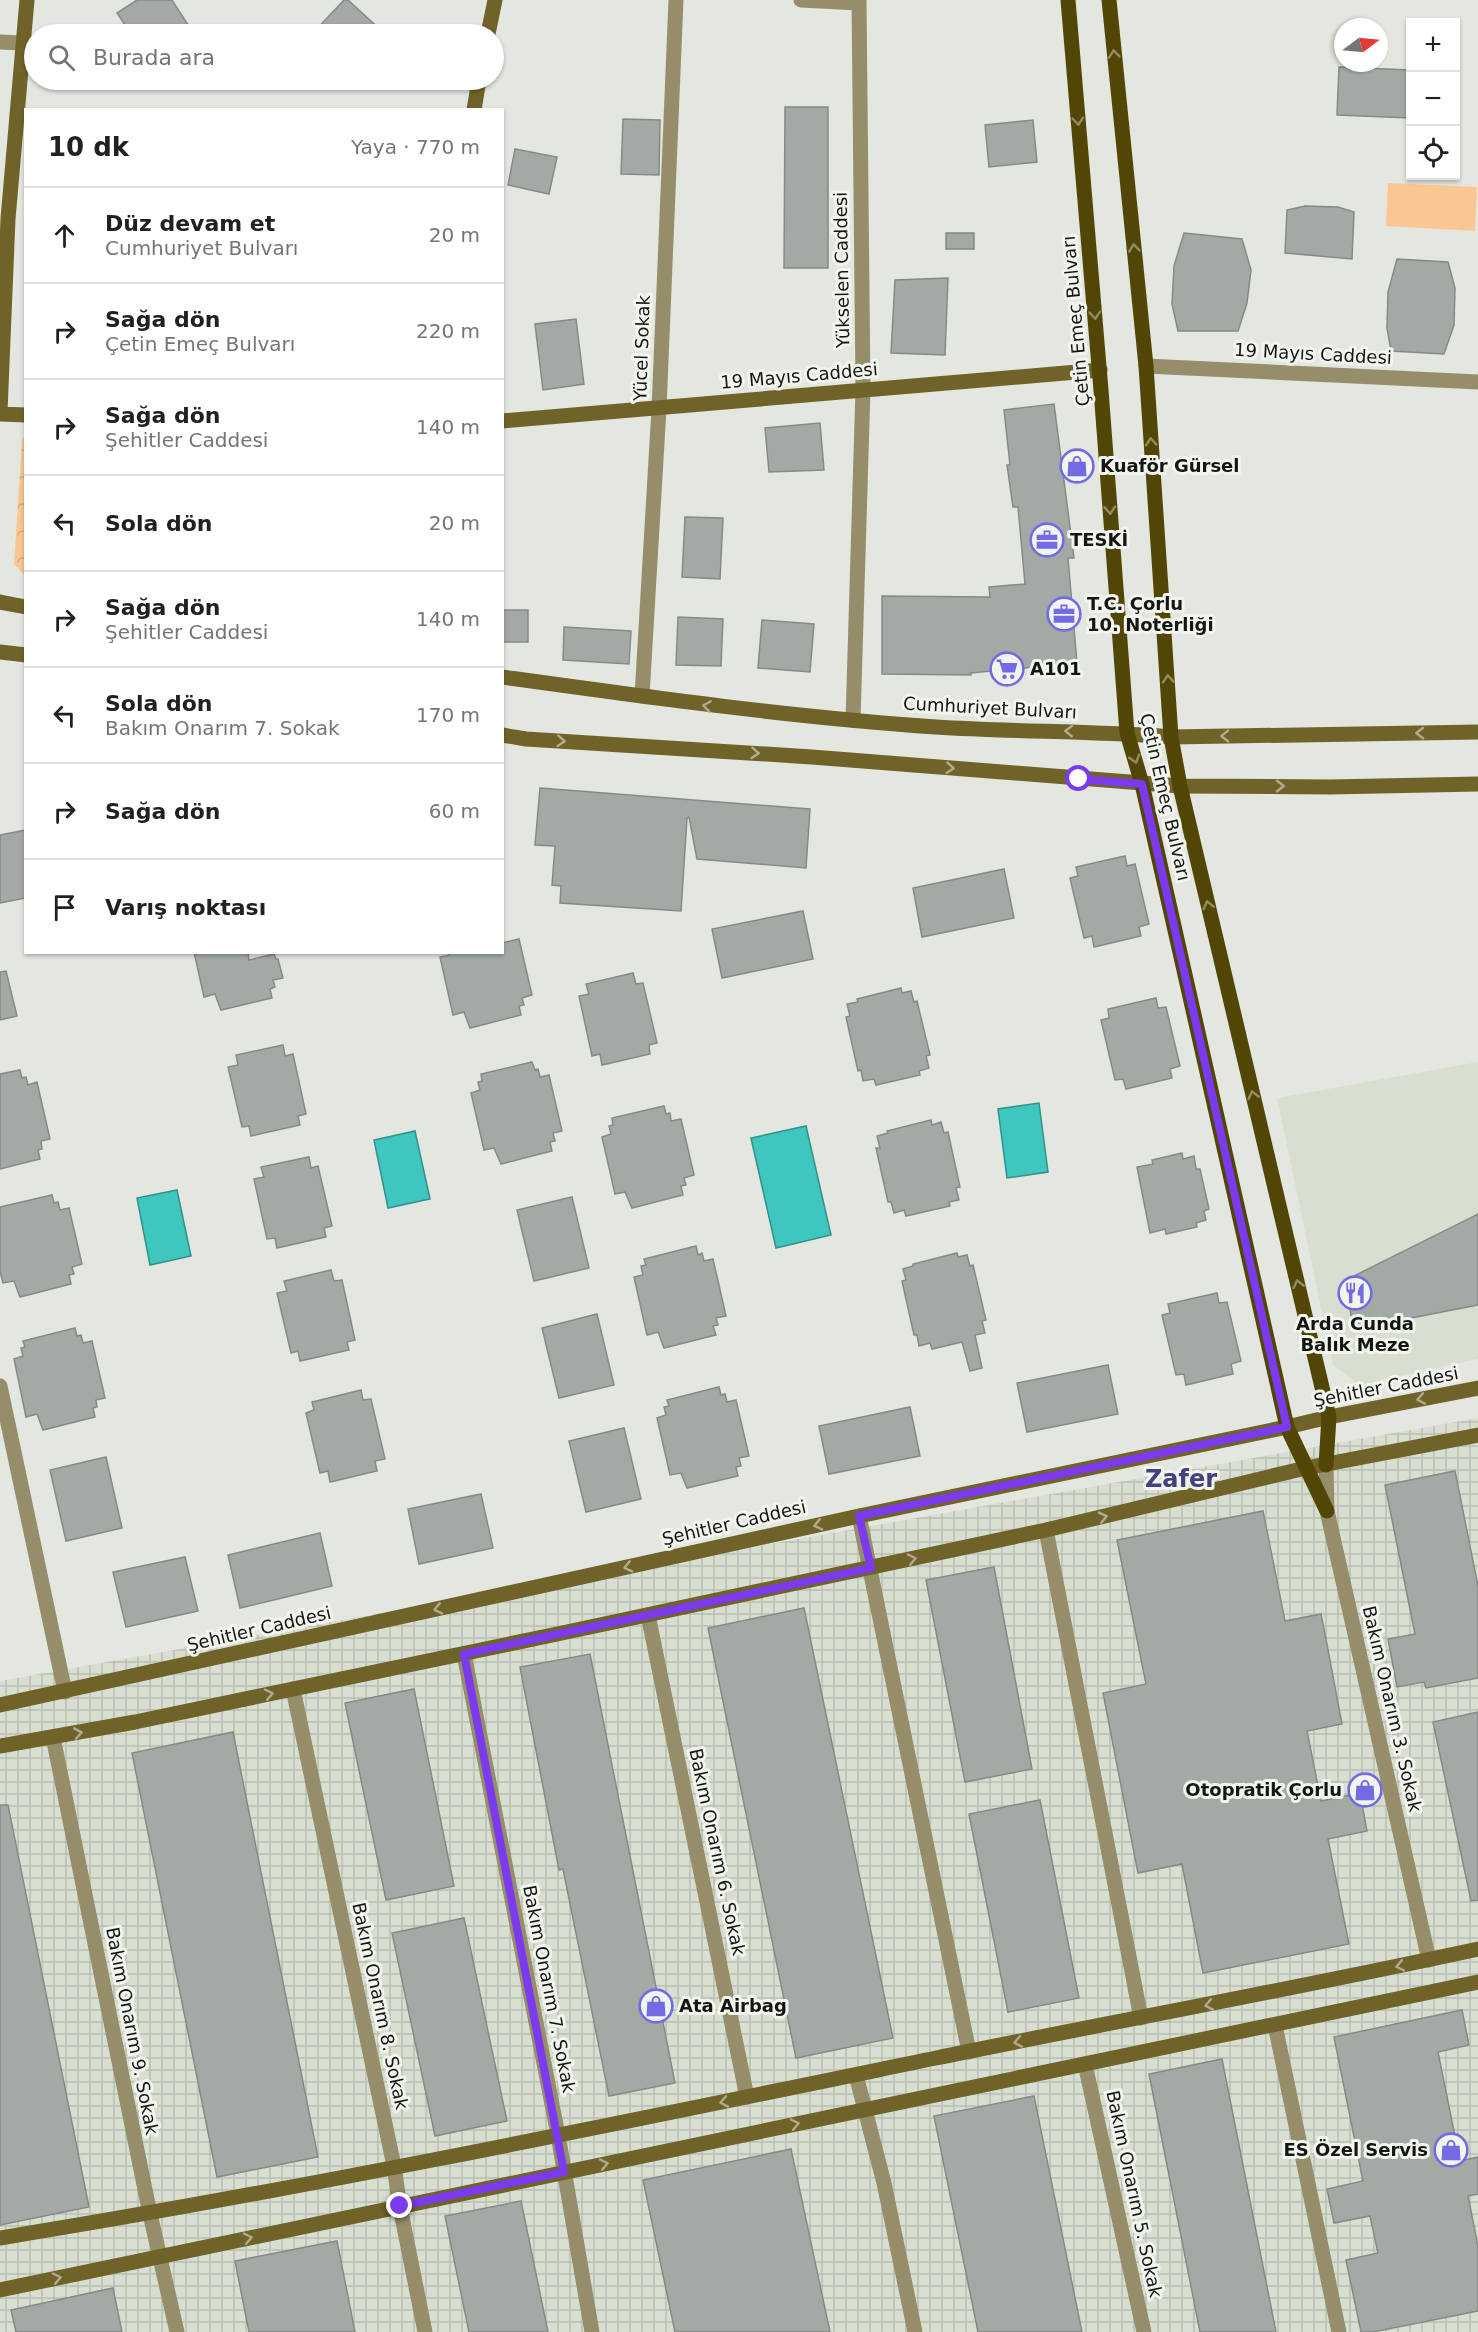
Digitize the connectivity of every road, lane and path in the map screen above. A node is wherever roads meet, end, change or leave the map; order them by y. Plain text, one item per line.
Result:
1 (27, 0) edge
2 (495, 0) edge
3 (676, 0) edge
4 (801, 0) edge
5 (1068, 0) edge
6 (1109, 0) edge
7 (859, 1) edge
8 (25, 24) edge
9 (490, 24) edge
10 (24, 32) edge
11 (0, 42) edge
12 (23, 43) junction
13 (477, 90) edge
14 (474, 108) edge
15 (4, 218) edge
16 (1146, 366) junction
17 (1100, 370) junction
18 (1478, 382) edge
19 (863, 389) junction
20 (659, 408) junction
21 (0, 413) edge
22 (24, 415) edge
23 (504, 421) edge
24 (0, 603) edge
25 (24, 607) edge
26 (0, 652) edge
27 (24, 655) edge
28 (504, 677) edge
29 (642, 696) junction
30 (853, 720) junction
31 (1478, 732) edge
32 (1127, 733) junction
33 (504, 735) edge
34 (1172, 737) junction
35 (1142, 784) junction
36 (1478, 784) edge
37 (1180, 786) junction
38 (0, 1386) edge
39 (1478, 1388) edge
40 (1329, 1417) junction
41 (1287, 1427) junction
42 (1478, 1435) edge
43 (1326, 1465) junction
44 (1306, 1468) junction
45 (1327, 1511) junction
46 (859, 1516) junction
47 (1046, 1530) junction
48 (871, 1568) junction
49 (648, 1615) junction
50 (464, 1654) junction
51 (293, 1689) junction
52 (65, 1692) junction
53 (0, 1705) edge
54 (53, 1737) junction
55 (0, 1746) edge
56 (1478, 1949) edge
57 (1429, 1960) junction
58 (1478, 1982) edge
59 (1140, 2018) junction
60 (1275, 2025) junction
61 (969, 2052) junction
62 (1085, 2064) junction
63 (856, 2075) junction
64 (747, 2097) junction
65 (865, 2110) junction
66 (558, 2135) junction
67 (394, 2166) junction
68 (564, 2172) junction
69 (400, 2206) junction
70 (150, 2214) junction
71 (0, 2238) edge
72 (159, 2256) junction
73 (0, 2290) edge
74 (177, 2332) edge
75 (425, 2332) edge
76 (592, 2332) edge
77 (915, 2332) edge
78 (1144, 2332) edge
79 (1339, 2332) edge

1 - 8 street
2 - 9 street
3 - 20 street, Yücel Sokak
4 - 7 street
5 -> 17 main road, Çetin Emeç Bulvarı
16 -> 6 main road, Çetin Emeç Bulvarı
7 - 19 street, Yükselen Caddesi
10 - 12 street
11 - 12 street
12 - 15 street
13 - 14 street
15 - 21 street
16 - 18 street, 19 Mayıs Caddesi
34 -> 16 main road, Çetin Emeç Bulvarı
17 - 19 street, 19 Mayıs Caddesi
17 -> 32 main road, Çetin Emeç Bulvarı
19 - 20 street, 19 Mayıs Caddesi
19 - 30 street, Yükselen Caddesi
20 - 23 street, 19 Mayıs Caddesi
20 - 29 street, Yücel Sokak
21 - 22 street
24 - 25 street
26 - 27 street
28 - 29 street, Cumhuriyet Bulvarı
30 -> 29 street, Cumhuriyet Bulvarı
32 -> 30 street, Cumhuriyet Bulvarı
31 -> 34 street, Cumhuriyet Bulvarı
32 - 34 street, Cumhuriyet Bulvarı
32 -> 35 main road, Çetin Emeç Bulvarı
33 -> 35 street
34 - 37 main road, Çetin Emeç Bulvarı
35 - 37 street
35 - 41 main road, Çetin Emeç Bulvarı
37 -> 36 street
40 -> 37 main road, Çetin Emeç Bulvarı
38 - 52 street
39 -> 40 street, Şehitler Caddesi
40 - 41 street, Şehitler Caddesi
40 - 43 main road, Çetin Emeç Bulvarı
41 - 44 main road, Çetin Emeç Bulvarı
41 - 46 street, Şehitler Caddesi
42 - 43 street
43 - 44 street
43 - 45 street, Bakım Onarım 3. Sokak
44 - 45 main road, Çetin Emeç Bulvarı
47 -> 44 street
45 - 57 street, Bakım Onarım 3. Sokak
46 - 48 street
46 -> 52 street, Şehitler Caddesi
48 -> 47 street
47 - 59 street
48 - 49 street
48 - 61 street
49 - 50 street
49 - 64 street, Bakım Onarım 6. Sokak
50 - 51 street
50 - 66 street, Bakım Onarım 7. Sokak
54 -> 51 street
51 - 67 street, Bakım Onarım 8. Sokak
52 - 53 street, Şehitler Caddesi
54 - 55 street
54 - 70 street, Bakım Onarım 9. Sokak
56 - 57 street
57 -> 59 street
58 - 60 street
59 -> 61 street
60 - 62 street
60 - 79 street
61 - 63 street
62 - 65 street
62 - 78 street, Bakım Onarım 5. Sokak
63 - 64 street
63 - 65 street
64 -> 66 street
68 -> 65 street
65 - 77 street
66 - 67 street
66 - 68 street, Bakım Onarım 7. Sokak
67 - 69 street, Bakım Onarım 8. Sokak
67 - 70 street
68 - 69 street
68 - 76 street, Bakım Onarım 7. Sokak
72 -> 69 street
69 - 75 street, Bakım Onarım 8. Sokak
70 - 71 street
70 - 72 street, Bakım Onarım 9. Sokak
73 -> 72 street
72 - 74 street, Bakım Onarım 9. Sokak

